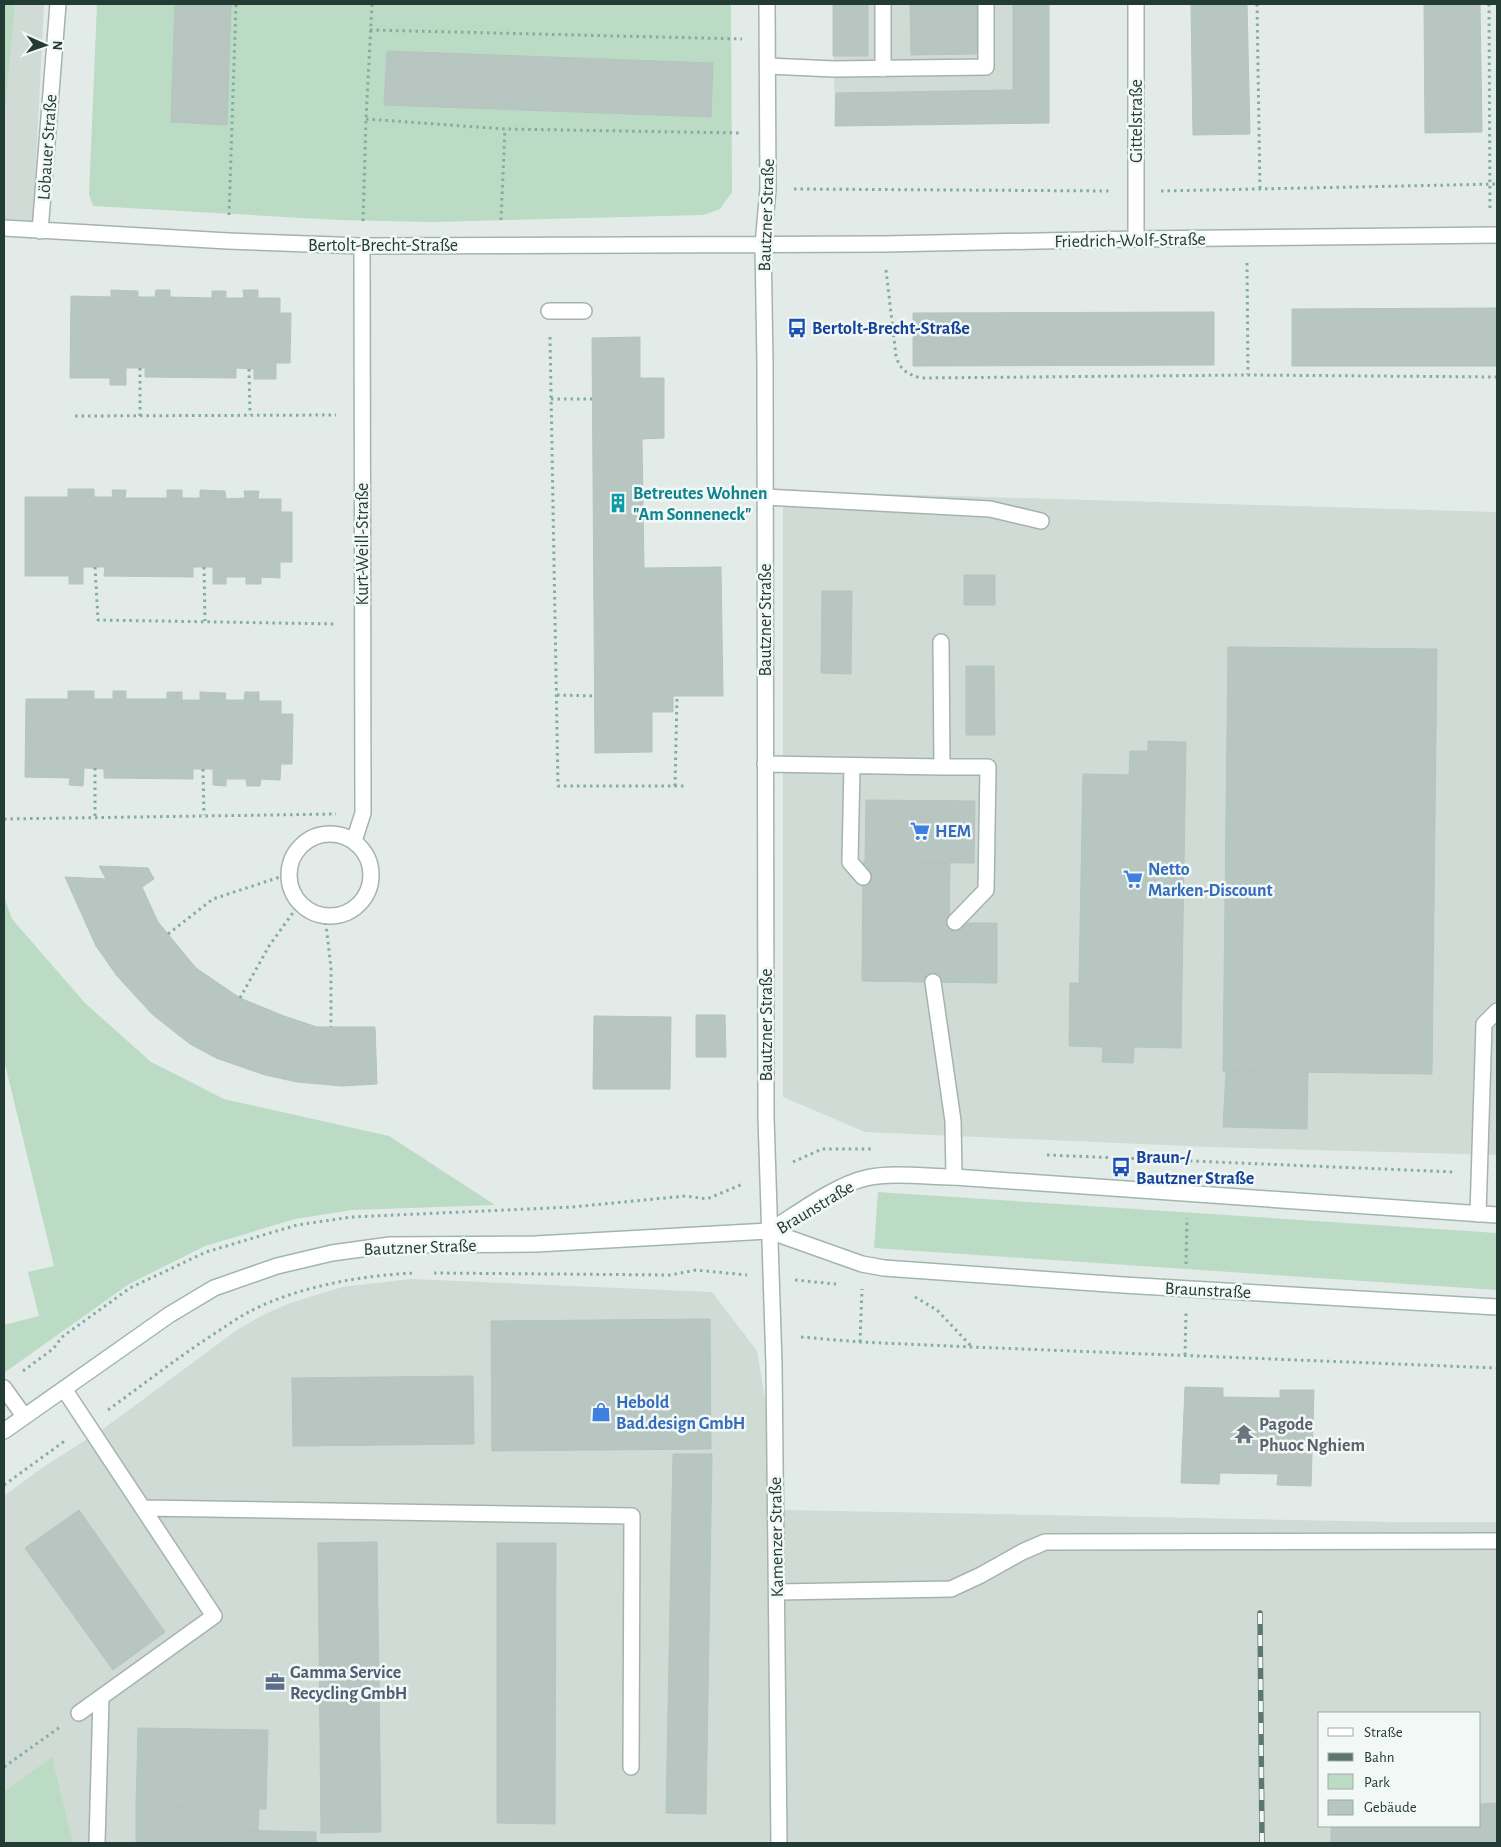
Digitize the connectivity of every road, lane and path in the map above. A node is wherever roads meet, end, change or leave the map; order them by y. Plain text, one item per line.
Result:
1 (58, 4) edge
2 (236, 4) edge
3 (372, 4) edge
4 (767, 4) edge
5 (883, 4) edge
6 (986, 4) edge
7 (1136, 4) edge
8 (1257, 4) edge
9 (1489, 4) edge
10 (370, 30) junction
11 (768, 40) junction
12 (768, 66) junction
13 (883, 68) junction
14 (366, 119) junction
15 (505, 128) junction
16 (768, 134) junction
17 (1489, 184) junction
18 (1497, 184) edge
19 (768, 189) junction
20 (1260, 190) junction
21 (1136, 191) junction
22 (4, 228) edge
23 (40, 231) junction
24 (1494, 235) edge
25 (1247, 238) junction
26 (1136, 239) junction
27 (228, 242) junction
28 (884, 244) junction
29 (500, 245) junction
30 (763, 245) junction
31 (362, 246) junction
32 (584, 310) dead end
33 (550, 311) joint
34 (140, 368) dead end
35 (249, 369) dead end
36 (1248, 375) junction
37 (1497, 377) edge
38 (551, 399) junction
39 (592, 399) dead end
40 (250, 415) junction
41 (362, 415) junction
42 (75, 416) dead end
43 (140, 416) junction
44 (765, 497) junction
45 (1042, 521) dead end
46 (95, 567) dead end
47 (204, 567) dead end
48 (205, 622) junction
49 (362, 624) junction
50 (941, 642) dead end
51 (557, 695) junction
52 (595, 696) dead end
53 (677, 696) dead end
54 (765, 764) junction
55 (852, 766) junction
56 (942, 767) junction
57 (95, 768) dead end
58 (204, 769) dead end
59 (675, 786) junction
60 (684, 786) dead end
61 (363, 813) junction
62 (204, 815) junction
63 (95, 817) junction
64 (4, 818) edge
65 (354, 841) junction
66 (289, 874) junction
67 (863, 877) dead end
68 (300, 903) junction
69 (325, 916) junction
70 (956, 922) dead end
71 (168, 934) dead end
72 (933, 982) dead end
73 (240, 998) dead end
74 (1497, 1011) edge
75 (331, 1027) dead end
76 (1053, 1156) dead end
77 (1479, 1173) junction
78 (954, 1177) junction
79 (1188, 1193) junction
80 (1478, 1214) junction
81 (1497, 1215) edge
82 (769, 1231) junction
83 (1186, 1270) dead end
84 (686, 1272) dead end
85 (421, 1273) dead end
86 (431, 1273) dead end
87 (870, 1287) dead end
88 (912, 1295) dead end
89 (1497, 1307) edge
90 (1186, 1309) dead end
91 (801, 1337) dead end
92 (860, 1342) junction
93 (972, 1348) junction
94 (53, 1349) dead end
95 (1185, 1355) junction
96 (1497, 1368) edge
97 (18, 1374) dead end
98 (4, 1388) edge
99 (64, 1389) junction
100 (24, 1416) junction
101 (88, 1424) junction
102 (4, 1431) edge
103 (4, 1485) edge
104 (142, 1508) junction
105 (1497, 1541) edge
106 (777, 1592) junction
107 (101, 1698) junction
108 (79, 1713) joint
109 (4, 1767) edge
110 (631, 1767) dead end
111 (97, 1843) edge
112 (779, 1843) edge

1 - 23 street, Löbauer Straße
2 - 27 path
3 - 10 path
4 - 11 street, Bautzner Straße
5 - 13 street
6 - 13 street
7 - 21 street, Gittelstraße
8 - 20 path
9 - 17 path
10 - 11 path
10 - 14 path
11 - 12 street, Bautzner Straße
12 - 13 street
12 - 16 street, Bautzner Straße
14 - 15 path
14 - 31 path
15 - 16 path
15 - 29 path
16 - 19 street, Bautzner Straße
17 - 18 path
17 - 20 path
17 - 24 path
19 - 21 path
19 - 30 street, Bautzner Straße
20 - 21 path
21 - 26 street, Gittelstraße
22 - 23 street, Bertolt-Brecht-Straße
23 - 27 street, Bertolt-Brecht-Straße
24 - 25 street, Friedrich-Wolf-Straße
25 - 26 street, Friedrich-Wolf-Straße
25 - 36 path
26 - 28 street, Friedrich-Wolf-Straße
27 - 31 street, Bertolt-Brecht-Straße
28 - 30 street, Friedrich-Wolf-Straße
28 - 36 path
29 - 30 street, Bertolt-Brecht-Straße
29 - 31 street, Bertolt-Brecht-Straße
30 - 44 street, Bautzner Straße
31 - 41 street, Kurt-Weill-Straße
32 - 33 street
33 - 38 path
34 - 43 path
35 - 40 path
36 - 37 path
38 - 39 path
38 - 51 path
40 - 41 path
40 - 43 path
41 - 49 street, Kurt-Weill-Straße
42 - 43 path
44 - 45 street
44 - 54 street, Bautzner Straße
46 - 48 path
47 - 48 path
48 - 49 path
49 - 61 street, Kurt-Weill-Straße
50 - 56 street
51 - 52 path
51 - 59 path
53 - 59 path
54 - 55 street
54 - 82 street, Bautzner Straße
55 - 56 street
55 - 67 street
56 - 70 street
57 - 63 path
58 - 62 path
59 - 60 path
61 - 62 path
61 - 65 street, Kurt-Weill-Straße
62 - 63 path
63 - 64 path
65 - 66 street
65 - 69 street
66 - 68 street
66 - 71 path
68 - 69 street
68 - 73 path
69 - 75 path
72 - 78 street
74 - 77 street
76 - 77 path
77 - 80 street
78 - 79 street, Braunstraße
78 - 82 street, Braunstraße
79 - 80 street, Braunstraße
79 - 83 path
80 - 81 street, Braunstraße
82 - 89 street, Braunstraße
82 - 99 street, Bautzner Straße
82 - 106 street, Kamenzer Straße
84 - 86 path
85 - 101 path
87 - 92 path
88 - 93 path
90 - 95 path
91 - 92 path
92 - 93 path
93 - 95 path
94 - 97 path
95 - 96 path
98 - 100 street
99 - 100 street, Bautzner Straße
99 - 101 street
100 - 102 street, Bautzner Straße
101 - 103 path
101 - 104 street
104 - 107 street
104 - 110 street
105 - 106 street
106 - 112 street, Kamenzer Straße
107 - 108 street
107 - 111 street
108 - 109 path

